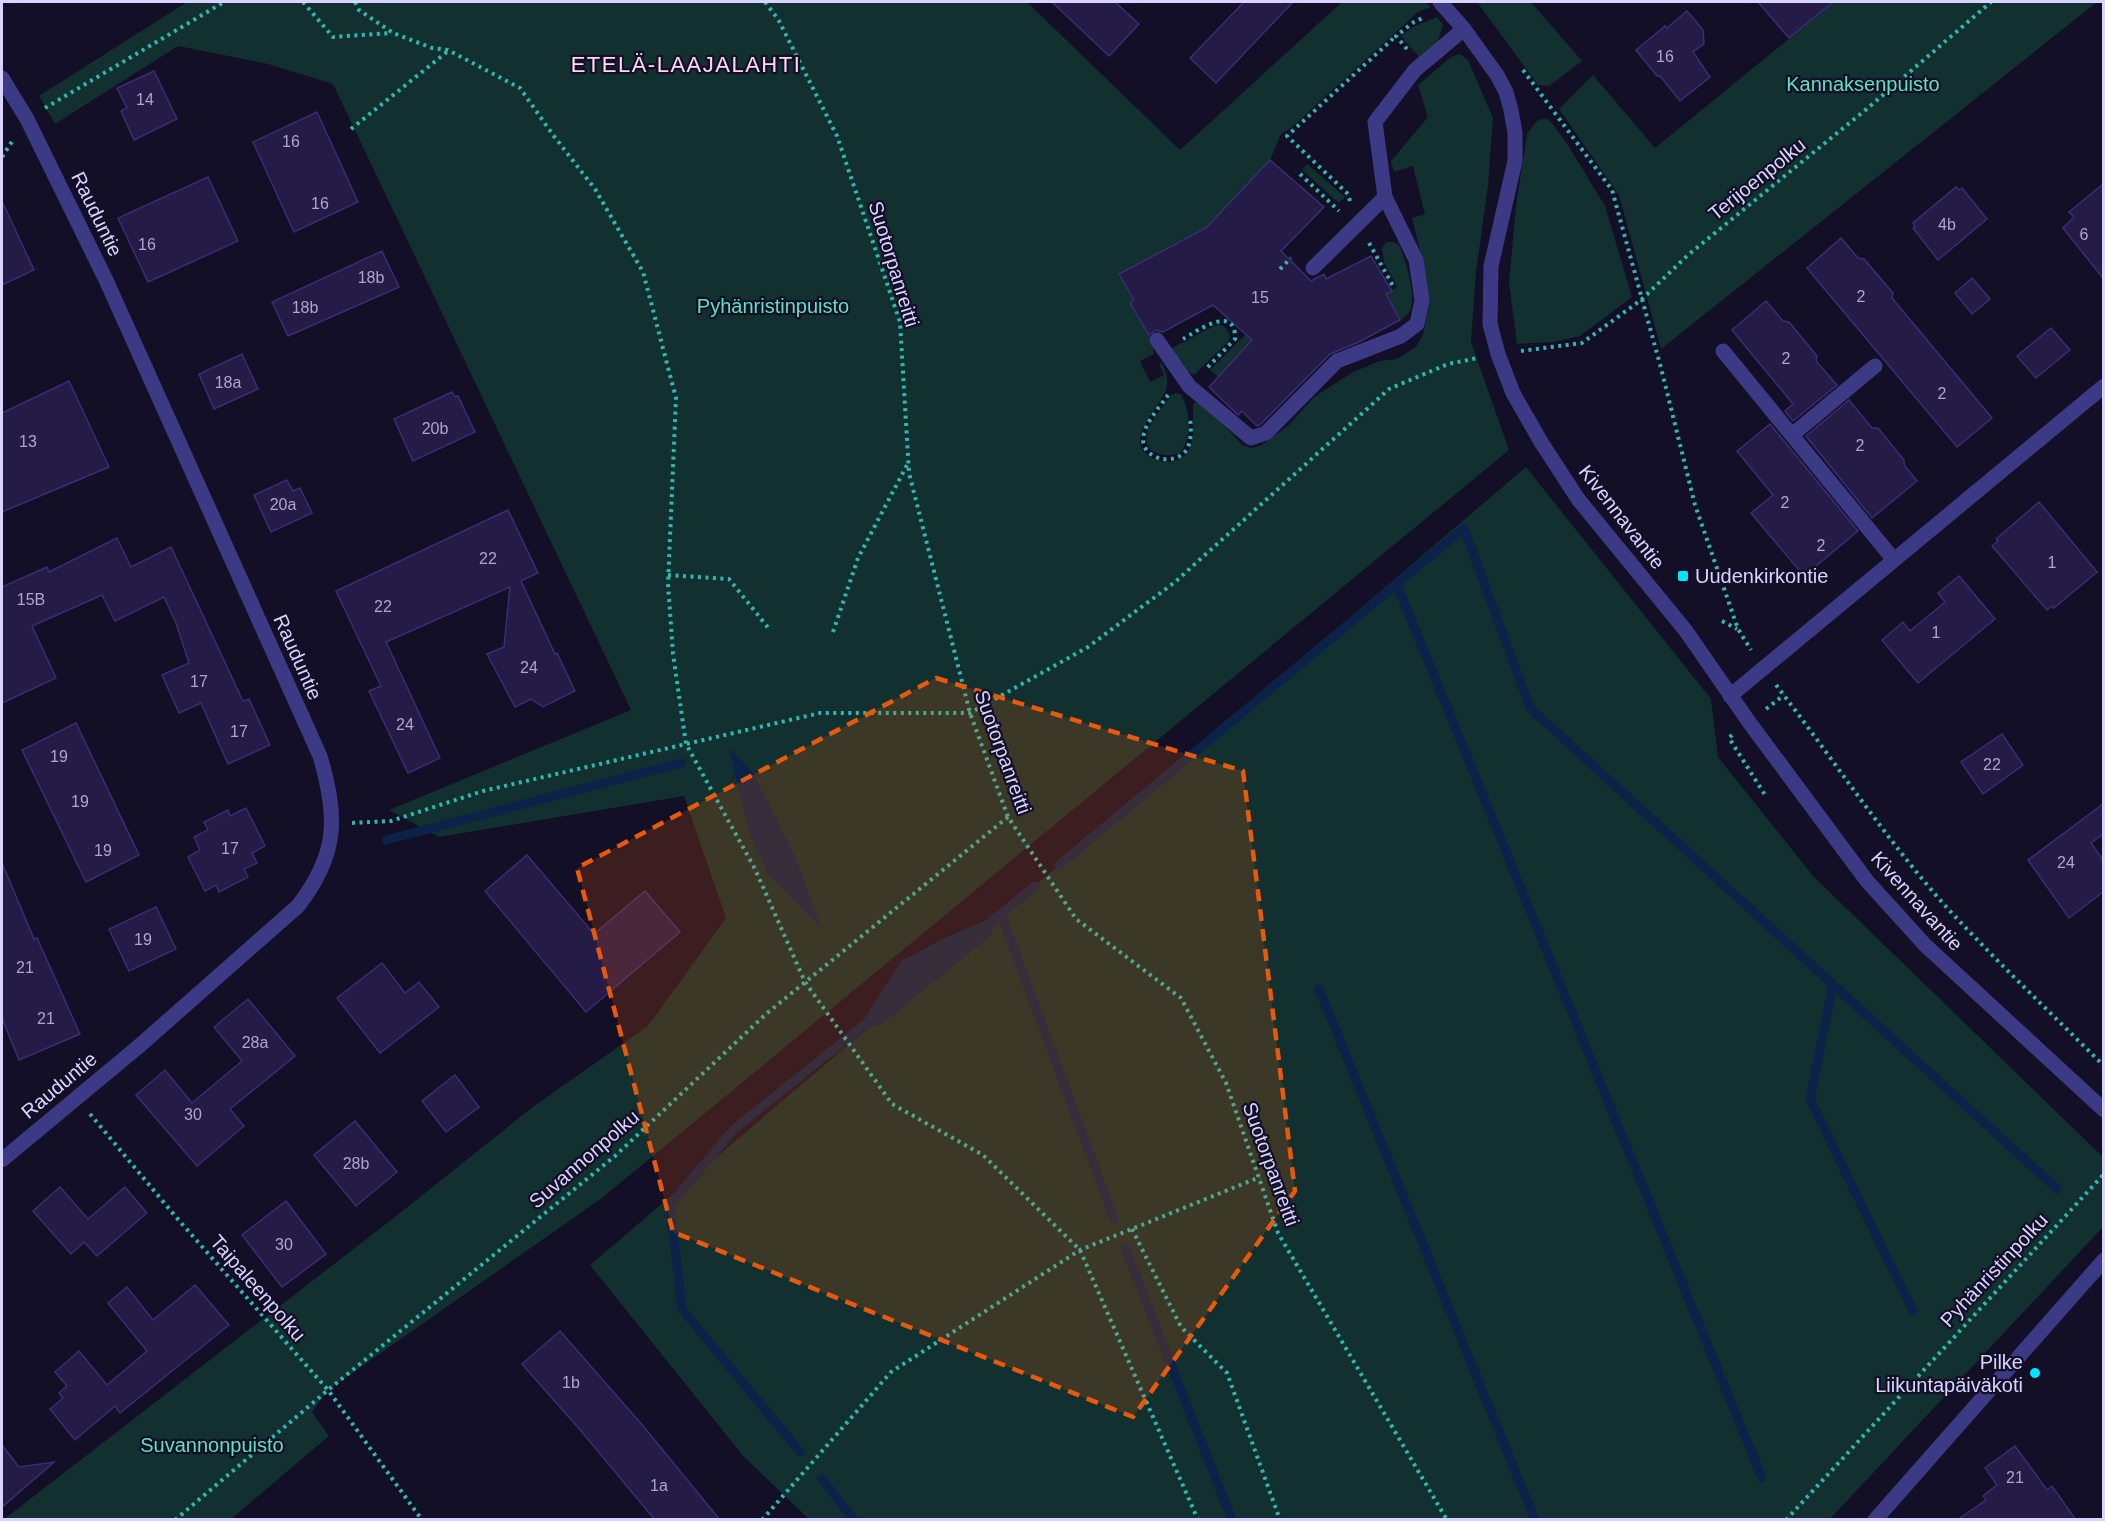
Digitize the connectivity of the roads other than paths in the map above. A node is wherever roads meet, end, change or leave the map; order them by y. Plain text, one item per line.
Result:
1 (1442, 3) edge
2 (1464, 29) junction
3 (2, 78) edge
4 (1385, 197) junction
5 (1313, 268) dead end
6 (1160, 345) road end
7 (1723, 351) dead end
8 (1875, 366) dead end
9 (2103, 386) edge
10 (1792, 435) junction
11 (1894, 560) junction
12 (1730, 696) junction
13 (2103, 1110) edge
14 (2, 1160) edge
15 (2103, 1260) edge
16 (1875, 1520) edge

1 - 2 street, Kivennavantie
2 - 4 street
2 - 12 street, Kivennavantie
3 - 14 street, Rauduntie
4 - 5 street
4 - 6 street
7 - 10 street
8 - 10 street
9 - 11 street
10 - 11 street
11 - 12 street
12 - 13 street, Kivennavantie
15 - 16 street

